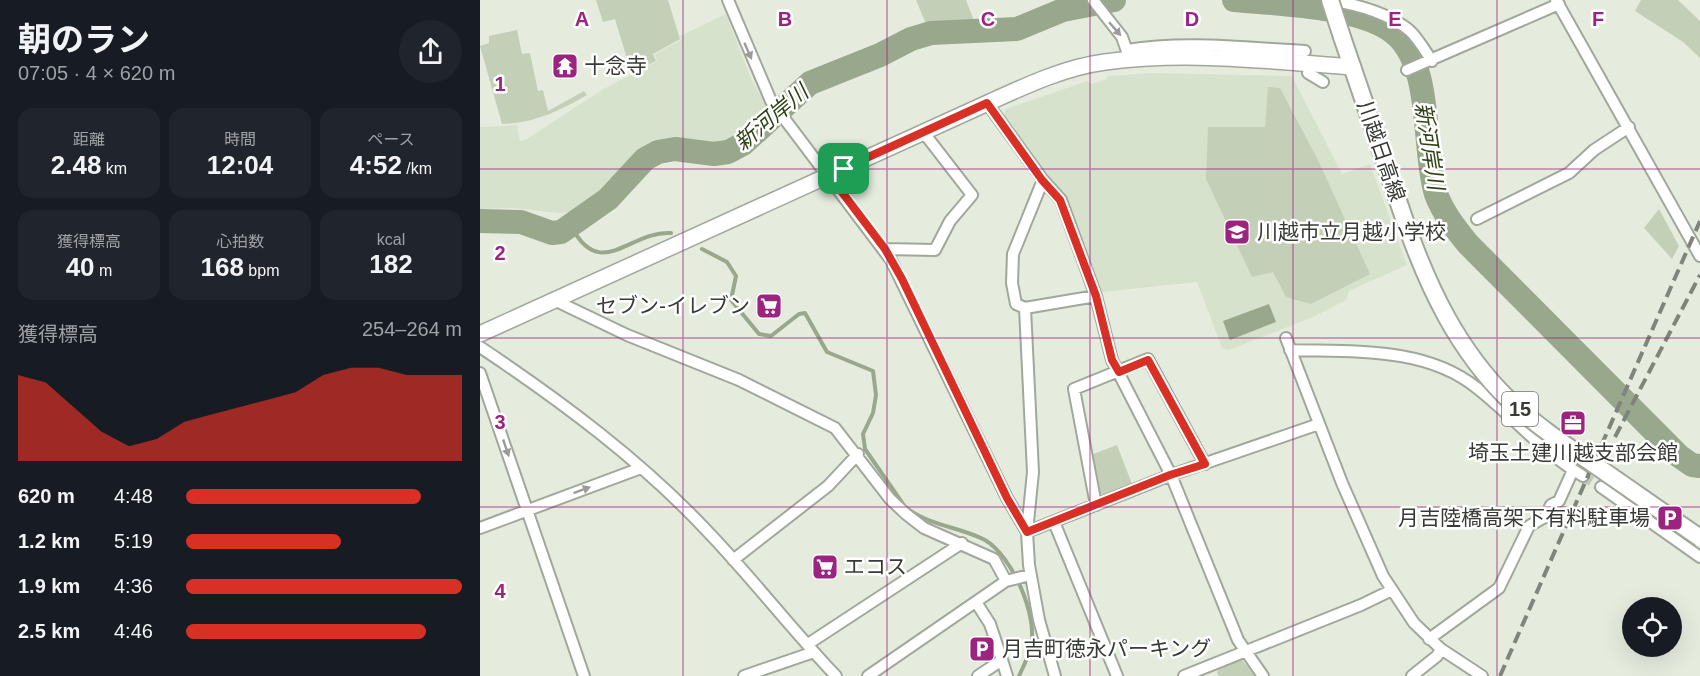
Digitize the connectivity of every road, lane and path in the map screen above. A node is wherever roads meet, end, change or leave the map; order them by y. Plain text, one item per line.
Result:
1 (728, 0) edge
2 (1329, 0) edge
3 (1557, 2) edge
4 (1094, 3) edge
5 (1305, 51) dead end
6 (1129, 55) junction
7 (1428, 62) junction
8 (1353, 67) junction
9 (1407, 70) dead end
10 (1308, 73) dead end
11 (1323, 82) dead end
12 (987, 103) junction
13 (1629, 127) junction
14 (924, 133) junction
15 (829, 175) junction
16 (1042, 180) junction
17 (1477, 219) dead end
18 (885, 249) junction
19 (1700, 256) edge
20 (1096, 296) junction
21 (554, 300) junction
22 (1025, 308) junction
23 (480, 334) edge
24 (1286, 338) dead end
25 (480, 347) edge
26 (1290, 350) junction
27 (1119, 372) junction
28 (480, 373) edge
29 (1319, 424) junction
30 (858, 454) junction
31 (1205, 464) junction
32 (641, 468) junction
33 (1573, 470) junction
34 (1170, 475) junction
35 (1583, 476) tunnel mouth
36 (1601, 487) tunnel mouth
37 (1096, 505) junction
38 (527, 510) junction
39 (1053, 522) junction
40 (480, 528) edge
41 (1027, 532) junction
42 (1700, 538) edge
43 (962, 543) junction
44 (1700, 557) edge
45 (733, 560) junction
46 (1030, 575) junction
47 (1006, 581) junction
48 (1392, 590) junction
49 (976, 602) junction
50 (1429, 639) junction
51 (811, 648) junction
52 (1441, 649) junction
53 (1245, 650) junction
54 (1002, 660) junction
55 (1211, 671) edge
56 (584, 676) edge
57 (744, 676) edge
58 (836, 676) edge
59 (868, 676) edge
60 (978, 676) edge
61 (1007, 676) edge
62 (1054, 676) edge
63 (1117, 676) edge
64 (1184, 676) edge
65 (1263, 676) edge
66 (1412, 676) edge
67 (1482, 676) edge

1 -> 15 street
2 - 7 street
2 - 8 main road, 川越日高線 / 15, bridge
3 - 7 street
3 - 13 street
4 -> 6 street
5 - 6 street
6 - 8 street
6 - 12 street
7 - 9 street
8 - 42 main road, 川越日高線 / 15, bridge
10 - 11 street
12 - 14 street
12 - 16 street
13 - 17 street
13 - 19 street
14 - 15 street
14 - 18 street
15 - 18 street
15 - 21 street
16 - 20 street
16 - 22 street
18 - 41 street
20 - 22 street
20 - 27 street
21 - 23 street
21 - 30 street
22 - 41 street
24 - 26 street
25 - 32 street
26 - 29 street
26 - 33 street
27 - 31 street
27 - 34 street
27 - 37 street
28 -> 38 street
29 - 31 street
29 - 48 street
30 - 43 street
30 - 45 street
31 - 34 street
38 -> 32 street
32 - 45 street
33 - 35 street
33 - 50 street
34 - 37 street
34 - 53 street
36 - 44 street
37 - 39 street
38 - 40 street
38 - 56 street
39 - 41 street
39 - 63 street
41 - 46 street
43 - 47 street
43 - 51 street
45 - 51 street
46 - 47 street
46 - 62 street
47 - 49 street
48 - 50 street
48 - 53 street
49 - 54 street
49 - 59 street
50 - 52 street
51 - 57 street
51 - 58 street
52 - 66 street
52 - 67 street
53 - 55 street
53 - 65 street
54 - 60 street
54 - 61 street
55 - 64 street

